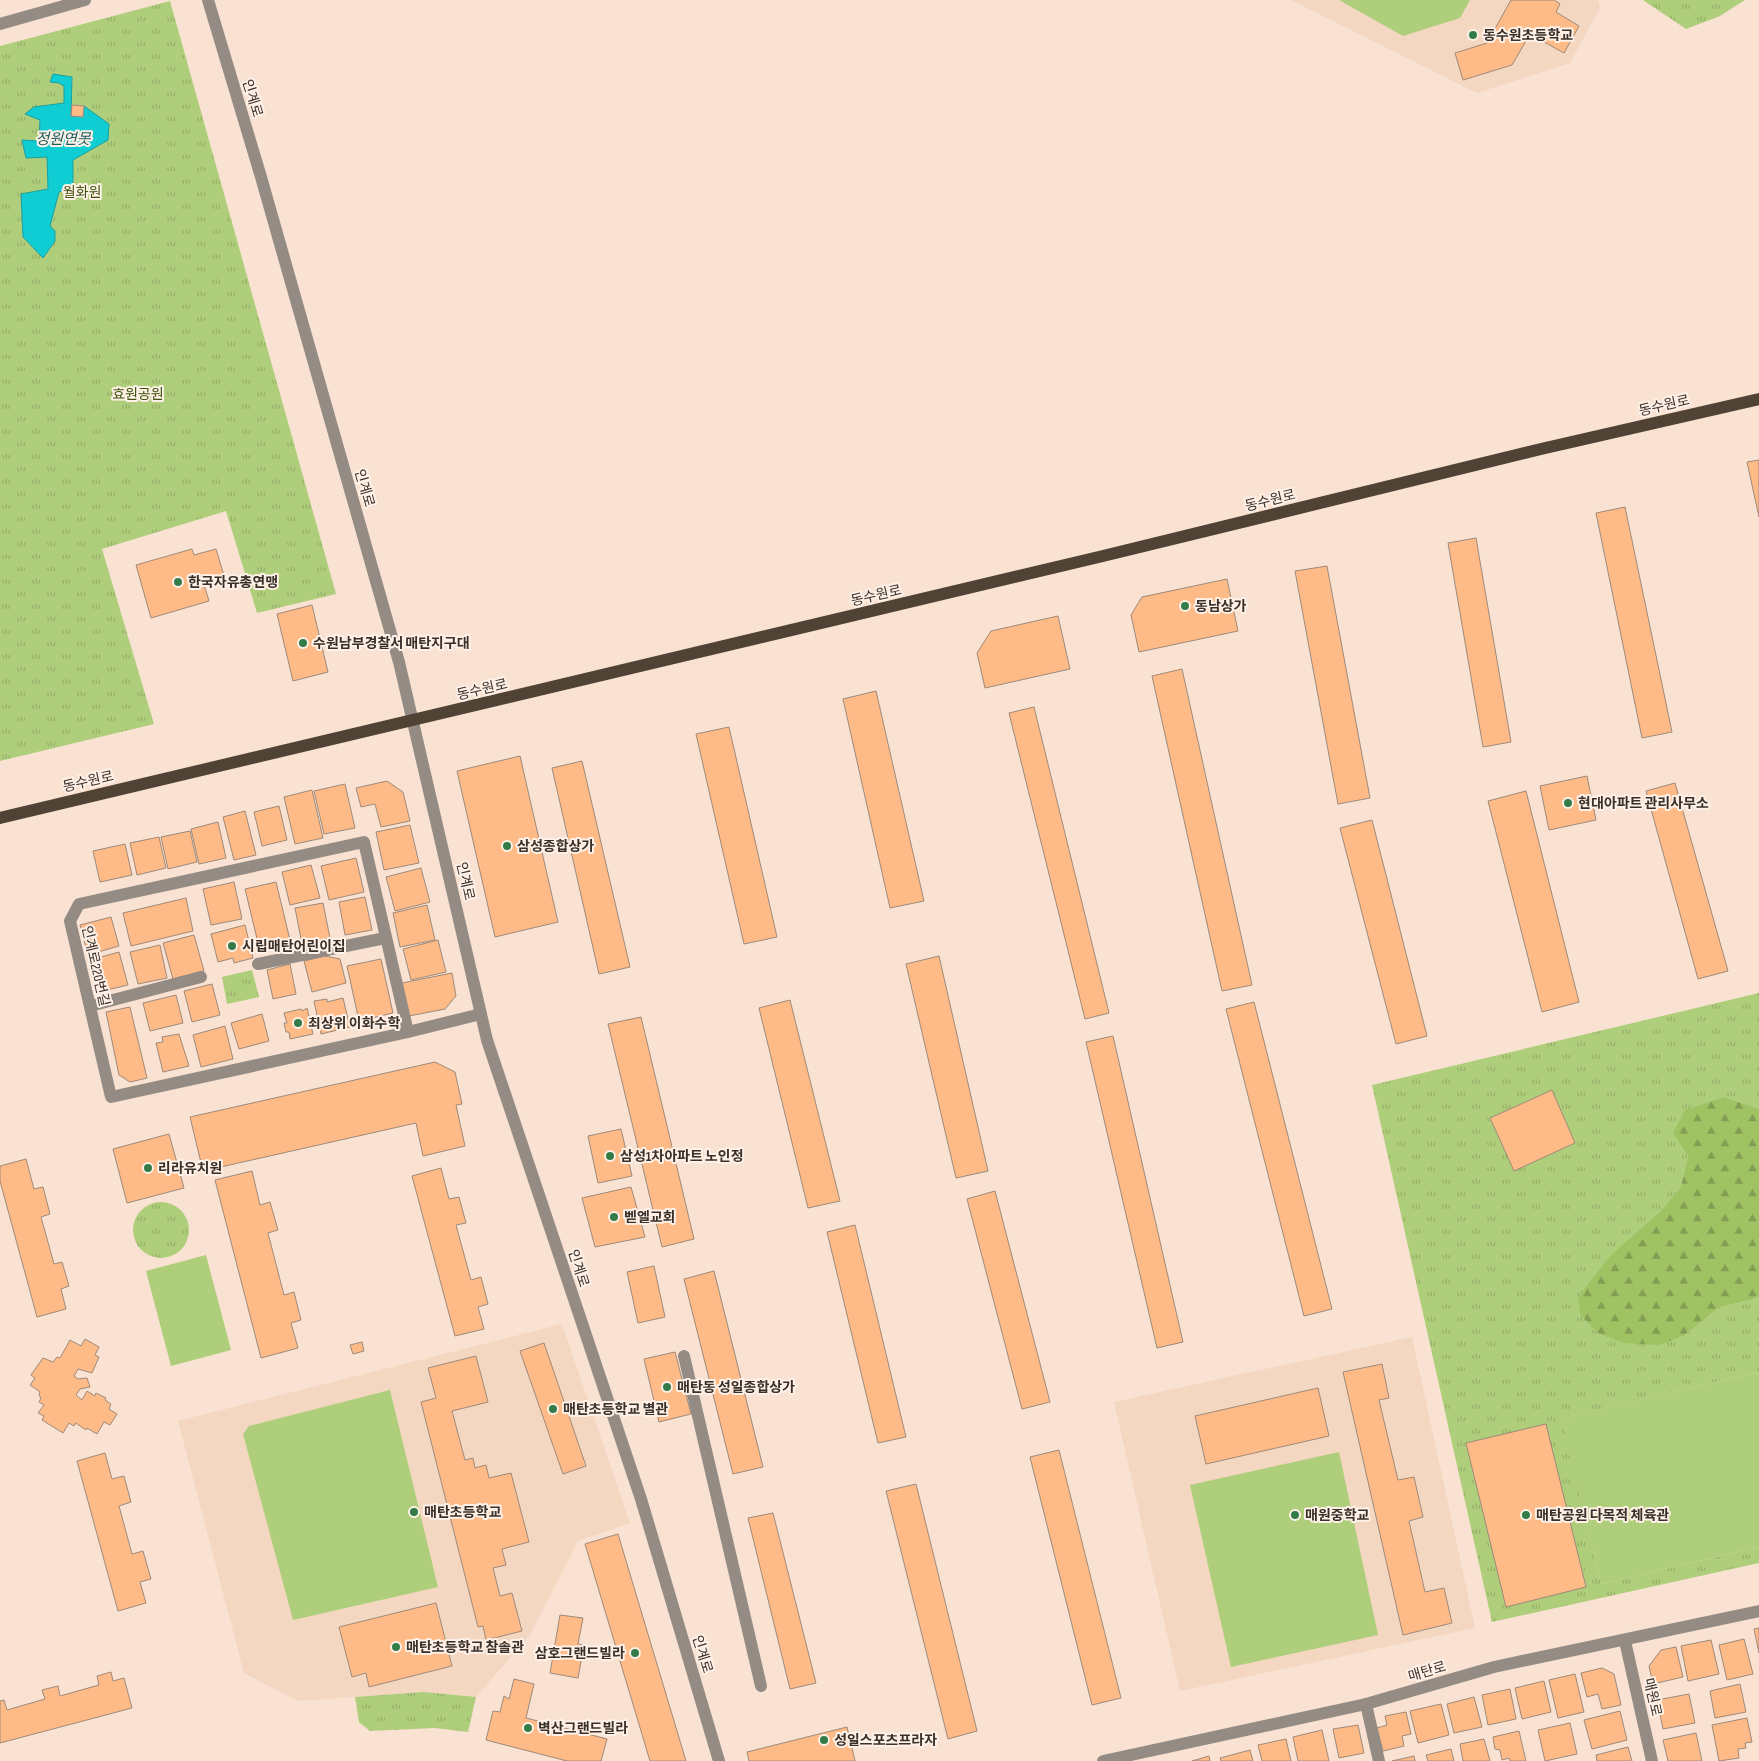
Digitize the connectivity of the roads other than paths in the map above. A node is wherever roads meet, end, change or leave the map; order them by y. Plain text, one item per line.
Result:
1 (85, 0) edge
2 (208, 0) edge
3 (0, 24) edge
4 (1759, 399) edge
5 (414, 721) junction
6 (0, 818) edge
7 (385, 938) junction
8 (258, 964) dead end
9 (201, 977) dead end
10 (90, 1006) junction
11 (481, 1014) junction
12 (408, 1032) junction
13 (684, 1356) dead end
14 (1759, 1611) edge
15 (1625, 1640) junction
16 (761, 1686) dead end
17 (1366, 1704) junction
18 (720, 1761) edge
19 (1104, 1761) edge
20 (1379, 1761) edge
21 (1652, 1761) edge

1 - 3 street
2 - 5 street, 인계로
4 - 5 main road, 동수원로
5 - 6 main road, 동수원로
5 - 11 street, 인계로
7 - 8 street
7 - 10 street, 인계로220번길
7 - 12 street, 인계로220번길
9 - 10 street
10 - 12 street, 인계로220번길
11 - 12 street, 인계로220번길
11 - 18 street, 인계로
13 - 16 street
14 - 15 street, 매탄로
15 - 17 street, 매탄로
15 - 21 street, 매원로
17 - 19 street, 매탄로
17 - 20 street

